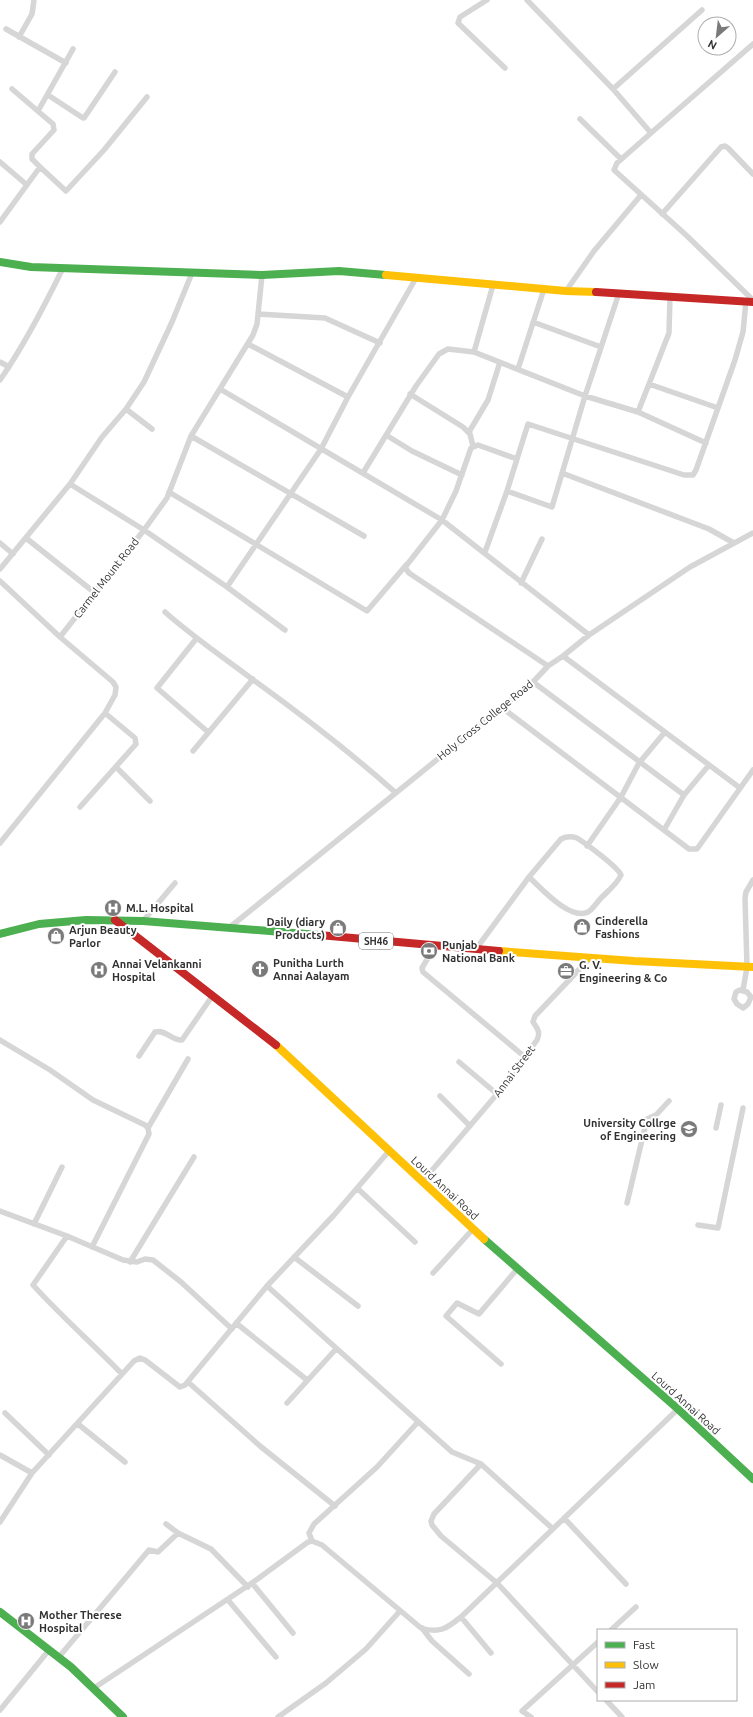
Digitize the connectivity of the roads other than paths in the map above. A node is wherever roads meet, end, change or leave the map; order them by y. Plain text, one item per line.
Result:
1 (34, 0) edge
2 (487, 0) edge
3 (527, 0) edge
4 (702, 10) dead end
5 (6, 29) dead end
6 (19, 37) junction
7 (753, 44) edge
8 (73, 49) dead end
9 (66, 63) junction
10 (505, 68) dead end
11 (115, 72) dead end
12 (12, 89) dead end
13 (613, 89) junction
14 (48, 95) junction
15 (147, 97) dead end
16 (38, 111) junction
17 (580, 119) dead end
18 (651, 133) junction
19 (621, 159) junction
20 (0, 162) edge
21 (40, 167) junction
22 (753, 174) edge
23 (27, 185) junction
24 (641, 194) junction
25 (662, 214) junction
26 (0, 222) edge
27 (0, 262) edge
28 (63, 268) junction
29 (192, 273) junction
30 (262, 275) junction
31 (416, 278) junction
32 (493, 285) junction
33 (544, 289) junction
34 (566, 291) junction
35 (619, 293) junction
36 (670, 297) junction
37 (750, 301) edge
38 (258, 314) junction
39 (533, 322) junction
40 (380, 343) junction
41 (248, 344) junction
42 (601, 347) junction
43 (474, 352) junction
44 (0, 362) edge
45 (500, 362) junction
46 (9, 367) junction
47 (518, 369) junction
48 (0, 380) edge
49 (649, 384) junction
50 (220, 390) junction
51 (410, 394) junction
52 (585, 396) junction
53 (348, 397) junction
54 (718, 408) junction
55 (126, 409) junction
56 (638, 412) junction
57 (152, 429) dead end
58 (469, 432) junction
59 (386, 435) junction
60 (191, 436) junction
61 (572, 440) junction
62 (706, 443) junction
63 (473, 446) junction
64 (321, 448) junction
65 (517, 459) junction
66 (363, 473) junction
67 (562, 473) junction
68 (462, 475) junction
69 (70, 484) junction
70 (507, 491) junction
71 (169, 492) junction
72 (291, 494) junction
73 (442, 520) junction
74 (144, 530) junction
75 (753, 533) edge
76 (364, 536) dead end
77 (26, 538) junction
78 (542, 539) dead end
79 (0, 543) edge
80 (734, 543) junction
81 (257, 544) junction
82 (485, 552) junction
83 (12, 554) junction
84 (409, 562) junction
85 (0, 568) edge
86 (0, 581) edge
87 (521, 583) junction
88 (227, 587) junction
89 (95, 593) junction
90 (165, 612) dead end
91 (285, 630) dead end
92 (589, 635) junction
93 (60, 637) junction
94 (196, 639) junction
95 (563, 656) junction
96 (548, 666) junction
97 (252, 679) junction
98 (533, 682) junction
99 (501, 707) junction
100 (106, 713) junction
101 (208, 732) junction
102 (665, 732) junction
103 (193, 751) dead end
104 (639, 763) junction
105 (709, 765) junction
106 (116, 767) junction
107 (753, 770) edge
108 (740, 788) junction
109 (396, 793) junction
110 (684, 795) junction
111 (621, 797) junction
112 (150, 801) dead end
113 (80, 807) dead end
114 (664, 830) junction
115 (0, 843) edge
116 (586, 846) junction
117 (529, 877) junction
118 (753, 880) edge
119 (175, 883) dead end
120 (115, 920) junction
121 (143, 921) junction
122 (229, 927) junction
123 (3, 933) edge
124 (0, 939) edge
125 (435, 946) junction
126 (476, 949) junction
127 (590, 958) junction
128 (750, 967) edge
129 (743, 990) junction
130 (213, 995) junction
131 (752, 1000) edge
132 (0, 1040) edge
133 (139, 1056) dead end
134 (525, 1057) junction
135 (188, 1059) dead end
136 (459, 1062) dead end
137 (497, 1094) junction
138 (440, 1096) dead end
139 (669, 1101) dead end
140 (721, 1105) dead end
141 (743, 1108) dead end
142 (470, 1126) junction
143 (148, 1128) junction
144 (716, 1128) dead end
145 (389, 1151) junction
146 (194, 1157) dead end
147 (62, 1167) dead end
148 (422, 1182) junction
149 (357, 1188) junction
150 (627, 1203) dead end
151 (0, 1211) edge
152 (34, 1224) junction
153 (698, 1225) dead end
154 (473, 1229) junction
155 (67, 1236) junction
156 (415, 1242) dead end
157 (92, 1247) junction
158 (294, 1257) junction
159 (130, 1262) junction
160 (518, 1268) junction
161 (433, 1273) dead end
162 (267, 1286) junction
163 (358, 1306) dead end
164 (236, 1323) junction
165 (232, 1329) junction
166 (336, 1349) junction
167 (501, 1364) dead end
168 (122, 1374) junction
169 (307, 1380) junction
170 (188, 1382) junction
171 (287, 1402) dead end
172 (678, 1409) junction
173 (5, 1413) dead end
174 (418, 1422) junction
175 (78, 1424) junction
176 (0, 1455) edge
177 (49, 1455) junction
178 (125, 1462) dead end
179 (481, 1464) junction
180 (32, 1473) junction
181 (753, 1479) edge
182 (335, 1506) junction
183 (564, 1518) junction
184 (0, 1522) edge
185 (166, 1524) dead end
186 (553, 1529) junction
187 (178, 1533) junction
188 (312, 1541) junction
189 (497, 1584) junction
190 (626, 1584) dead end
191 (250, 1585) junction
192 (228, 1600) junction
193 (636, 1607) dead end
194 (400, 1611) junction
195 (0, 1612) edge
196 (461, 1617) junction
197 (422, 1628) junction
198 (612, 1629) edge
199 (293, 1633) dead end
200 (597, 1643) edge
201 (49, 1650) junction
202 (491, 1653) dead end
203 (276, 1657) dead end
204 (58, 1658) junction
205 (572, 1665) junction
206 (469, 1674) dead end
207 (94, 1688) junction
208 (597, 1691) edge
209 (607, 1701) edge
210 (0, 1710) edge
211 (123, 1717) edge
212 (278, 1717) edge
213 (531, 1717) edge
214 (622, 1717) edge

1 - 6 street
2 - 10 street
3 - 13 street
4 - 13 street
5 - 6 street
6 - 9 street
7 - 18 street
8 - 9 street
9 - 14 street
11 - 14 street
12 - 16 street
13 - 18 street
14 - 16 street
15 - 21 street
16 - 21 street
17 - 19 street
18 - 19 street
19 - 24 street
20 - 23 street
21 - 23 street
22 - 25 street
23 - 26 street
24 - 25 street
24 - 34 street
25 - 37 street
27 - 28 street
28 - 29 street
28 - 46 street
29 - 30 street
29 - 55 street
30 - 31 street
30 - 38 street, Carmel Mount Road
31 - 32 street
31 - 40 street
32 - 33 street
32 - 43 street
33 - 34 street
33 - 39 street
34 - 35 street
35 - 36 street
35 - 42 street
36 - 37 street
36 - 49 street
37 - 54 street
38 - 40 street
38 - 41 street, Carmel Mount Road
39 - 42 street
39 - 47 street
40 - 53 street
41 - 50 street, Carmel Mount Road
41 - 53 street
42 - 52 street
43 - 45 street
43 - 51 street
44 - 46 street
45 - 47 street
45 - 58 street
46 - 48 street
47 - 52 street
49 - 54 street
49 - 56 street
50 - 60 street, Carmel Mount Road
50 - 64 street
51 - 58 street
51 - 59 street
52 - 56 street
52 - 61 street
53 - 64 street
54 - 62 street
55 - 57 street
55 - 69 street
56 - 62 street
58 - 63 street
59 - 66 street
59 - 68 street
60 - 71 street, Carmel Mount Road
60 - 72 street
61 - 62 street
61 - 65 street
61 - 67 street
63 - 65 street
63 - 68 street
64 - 66 street
64 - 72 street
65 - 70 street
66 - 73 street
67 - 70 street
67 - 80 street
68 - 73 street
69 - 74 street
69 - 77 street
70 - 82 street
71 - 74 street, Carmel Mount Road
71 - 81 street
72 - 76 street
72 - 81 street
73 - 82 street
73 - 84 street
74 - 88 street
74 - 89 street, Carmel Mount Road
75 - 80 street, Holy Cross College Road
77 - 83 street
77 - 89 street
78 - 87 street
79 - 83 street
80 - 92 street, Holy Cross College Road
81 - 84 street
81 - 88 street
82 - 87 street
83 - 85 street
84 - 96 street
86 - 93 street
87 - 92 street
88 - 91 street
89 - 93 street, Carmel Mount Road
90 - 94 street
92 - 95 street, Holy Cross College Road
93 - 100 street
94 - 97 street
94 - 101 street
95 - 96 street, Holy Cross College Road
95 - 102 street
96 - 98 street, Holy Cross College Road
97 - 101 street
97 - 109 street
98 - 99 street, Holy Cross College Road
98 - 104 street
99 - 109 street, Holy Cross College Road
99 - 111 street
100 - 106 street
100 - 115 street
101 - 103 street
102 - 104 street
102 - 105 street
104 - 110 street
104 - 111 street
105 - 108 street
105 - 110 street
106 - 112 street
106 - 113 street
107 - 108 street
108 - 114 street
109 - 122 street, Holy Cross College Road
110 - 114 street
111 - 114 street
111 - 116 street
116 - 117 street
116 - 117 street
117 - 126 street
118 - 128 street
119 - 121 street
120 - 121 street, SH46
120 - 123 street, SH46
120 - 130 street, Lourd Annai Road
121 - 122 street, SH46
122 - 125 street, SH46
123 - 124 street
125 - 126 street, SH46
125 - 134 street
126 - 127 street, SH46
127 - 128 street, SH46
127 - 134 street, Annai Street
128 - 129 street
129 - 131 street
129 - 131 street
130 - 133 street
130 - 145 street, Lourd Annai Road
132 - 143 street
134 - 137 street, Annai Street
135 - 143 street
136 - 137 street
137 - 142 street, Annai Street
138 - 142 street
139 - 150 street
140 - 144 street
141 - 153 street
142 - 148 street, Annai Street
143 - 157 street
145 - 148 street, Lourd Annai Road
145 - 149 street
146 - 159 street
147 - 152 street
148 - 154 street, Lourd Annai Road
149 - 156 street
149 - 158 street
151 - 152 street
152 - 155 street
154 - 160 street, Lourd Annai Road
154 - 161 street
155 - 157 street
155 - 168 street
157 - 159 street
158 - 162 street
158 - 163 street
159 - 165 street
160 - 167 street
160 - 172 street, Lourd Annai Road
162 - 164 street
162 - 166 street
164 - 165 street
164 - 169 street
165 - 170 street
166 - 169 street
166 - 174 street
168 - 170 street
168 - 175 street
169 - 171 street
170 - 182 street
172 - 181 street, Lourd Annai Road
172 - 183 street
173 - 177 street
174 - 179 street
174 - 182 street
175 - 177 street
175 - 178 street
176 - 180 street
177 - 180 street
179 - 186 street
179 - 189 street
180 - 184 street
182 - 188 street
183 - 186 street
183 - 190 street
185 - 187 street
186 - 189 street
187 - 191 street
187 - 204 street
188 - 191 street
188 - 194 street
189 - 196 street
189 - 205 street
191 - 192 street
191 - 199 street
192 - 203 street
192 - 207 street
193 - 198 street
194 - 197 street
194 - 212 street
195 - 201 street
196 - 197 street
196 - 202 street
197 - 206 street
200 - 205 street
201 - 204 street
201 - 210 street
204 - 207 street
205 - 208 street
205 - 213 street
207 - 211 street
209 - 214 street

